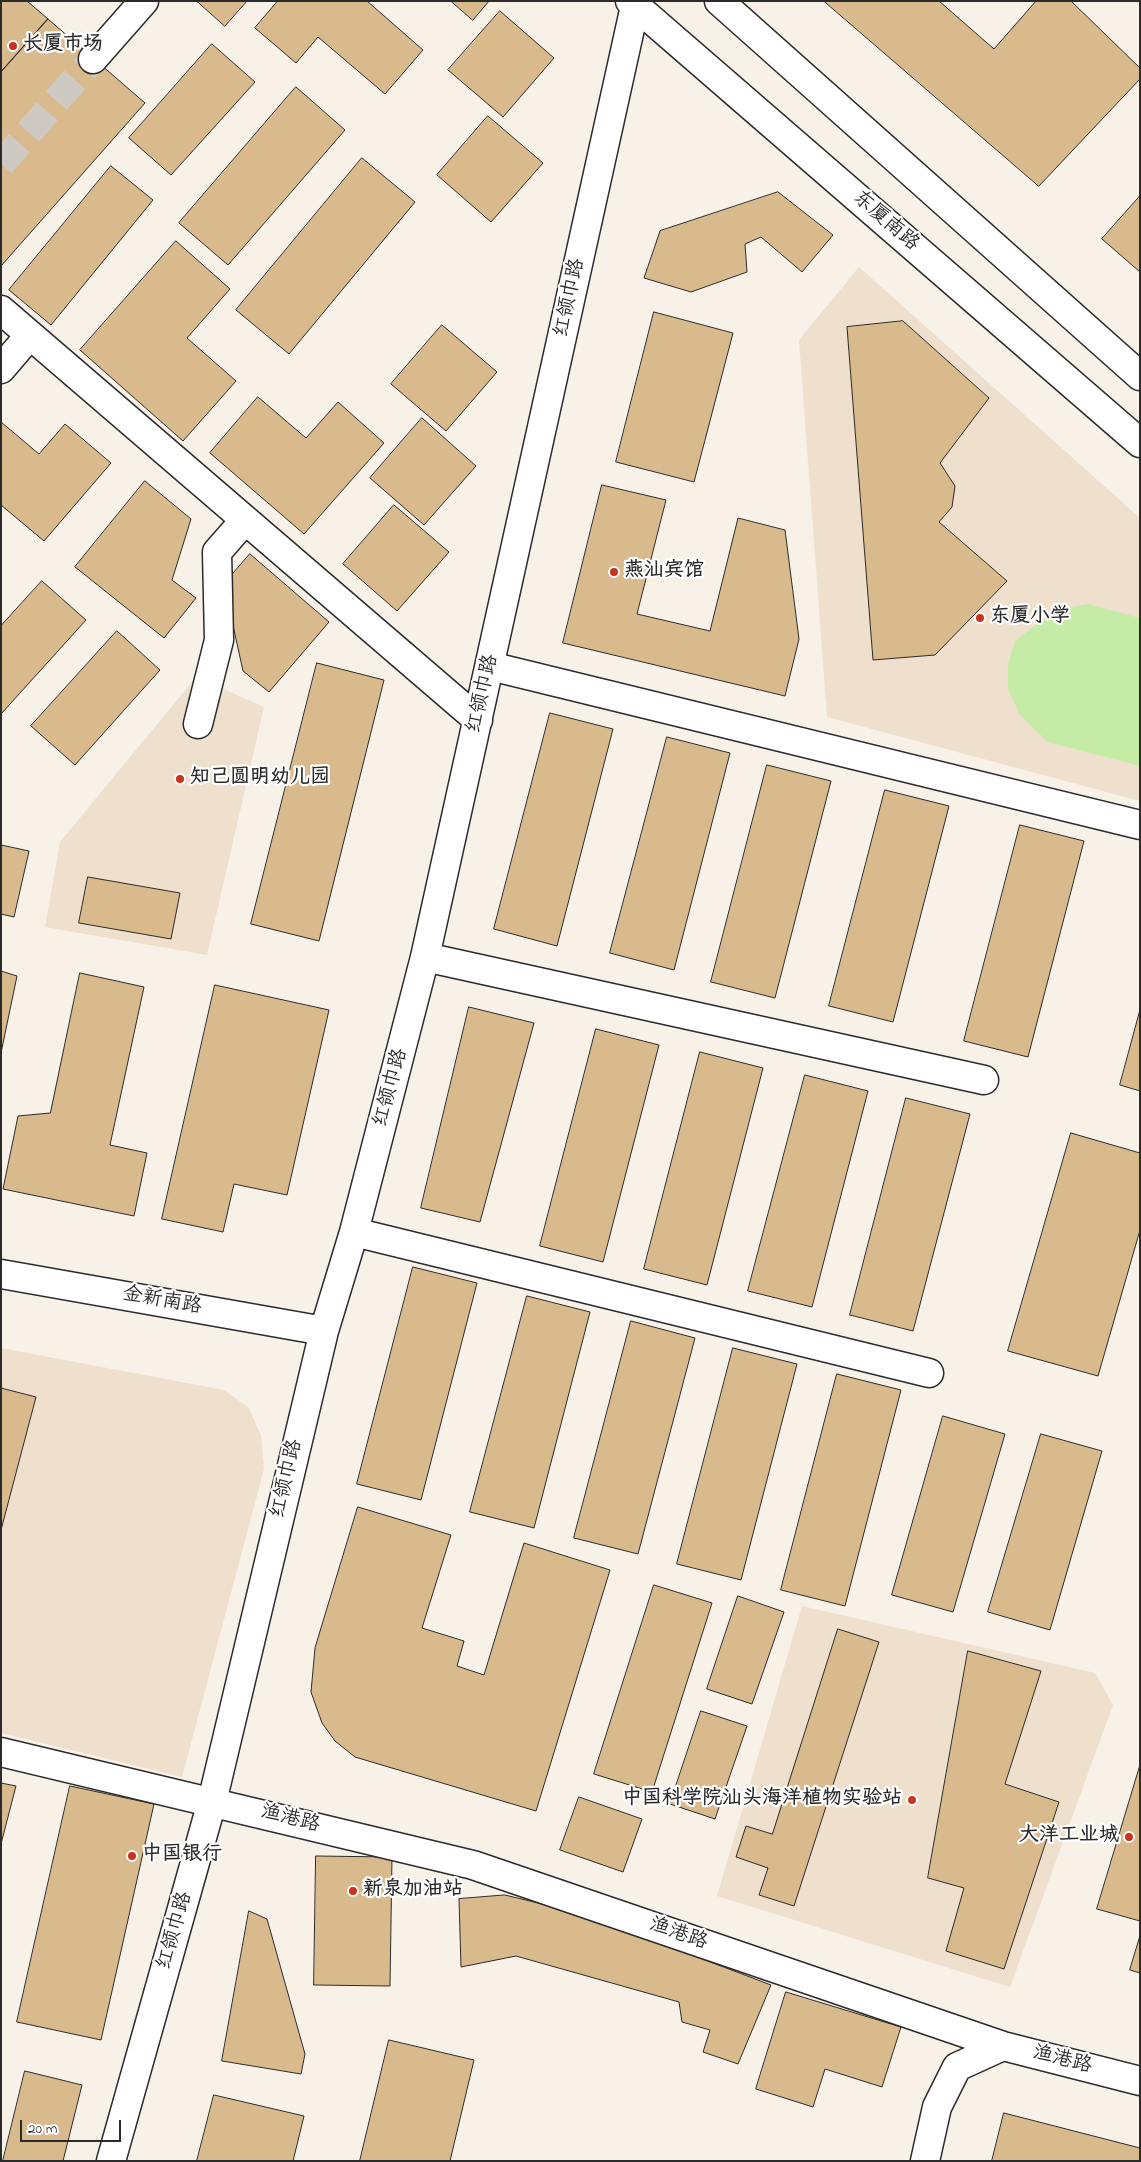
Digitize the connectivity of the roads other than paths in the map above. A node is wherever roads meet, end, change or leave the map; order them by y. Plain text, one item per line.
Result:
1 (144, 1) edge
2 (719, 1) edge
3 (633, 4) edge
4 (94, 59) tunnel mouth
5 (1, 310) edge
6 (30, 335) junction
7 (1, 370) edge
8 (1140, 376) edge
9 (1140, 443) edge
10 (245, 520) junction
11 (490, 666) junction
12 (478, 720) junction
13 (198, 724) dead end
14 (1140, 825) edge
15 (426, 957) junction
16 (984, 1080) dead end
17 (354, 1232) junction
18 (1, 1274) edge
19 (324, 1331) junction
20 (929, 1373) dead end
21 (1, 1752) edge
22 (212, 1802) junction
23 (1003, 2046) junction
24 (1140, 2081) edge
25 (111, 2161) edge
26 (925, 2161) edge

1 - 4 street
2 - 8 street
3 - 9 street, 东厦南路
3 - 11 street, 红领巾路
5 - 6 street
6 - 7 street
6 - 10 street
10 - 12 street
10 - 13 street
11 - 12 street, 红领巾路
11 - 14 street
12 - 15 street, 红领巾路
15 - 16 street
15 - 17 street, 红领巾路
17 - 19 street, 红领巾路
17 - 20 street
18 - 19 street, 金新南路
19 - 22 street, 红领巾路
21 - 22 street, 渔港路
22 - 23 street, 渔港路
22 - 25 street, 红领巾路
23 - 24 street, 渔港路
23 - 26 street

